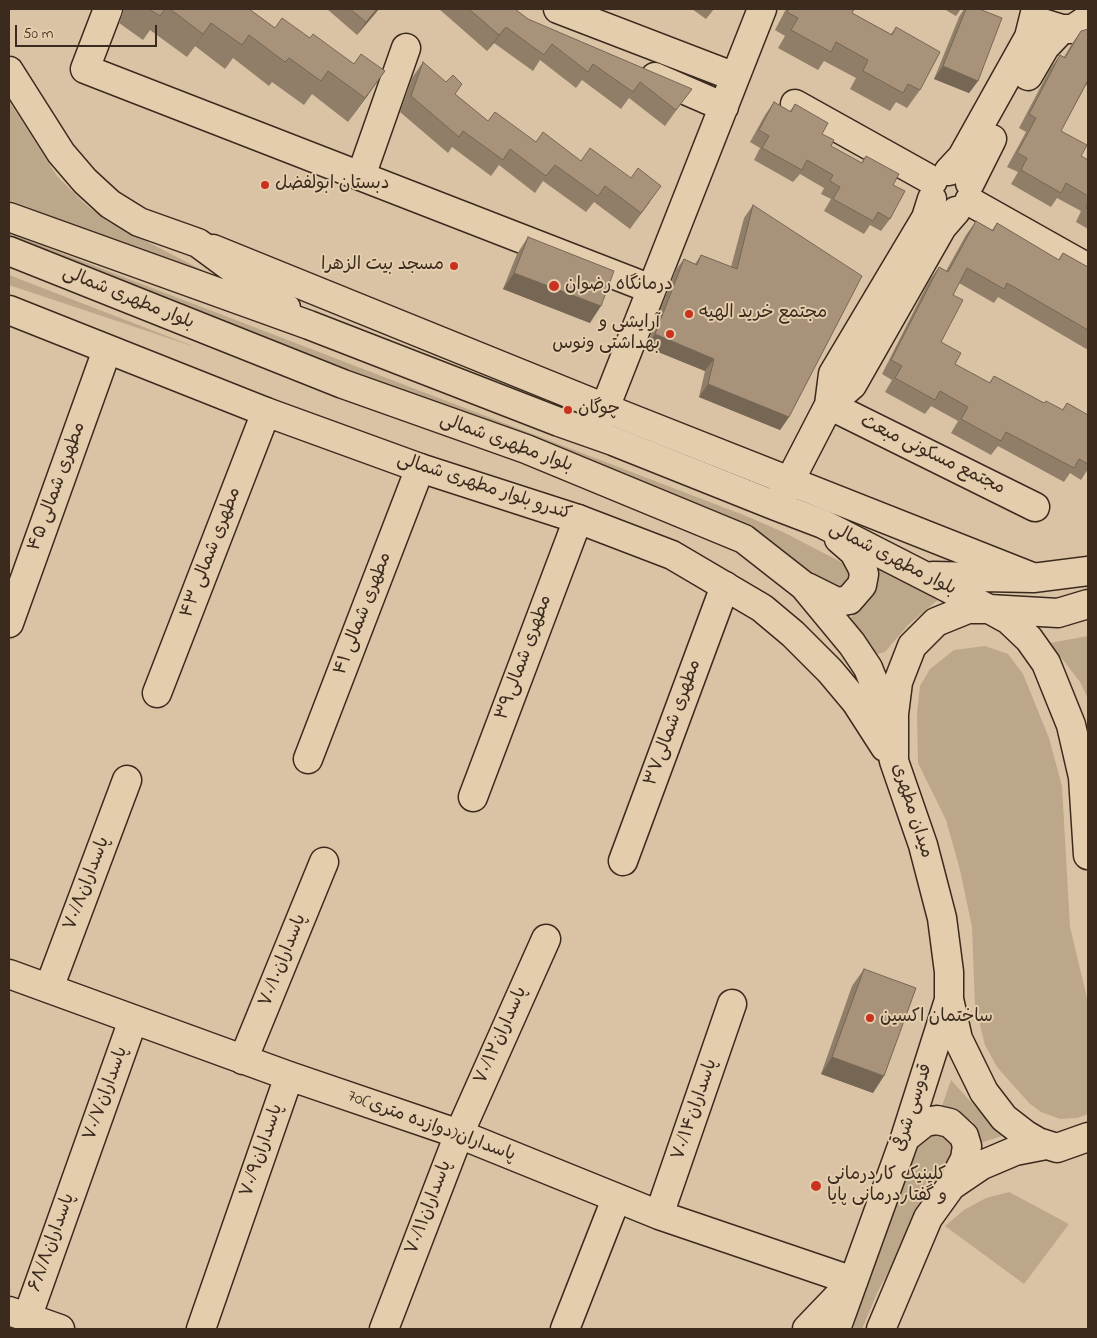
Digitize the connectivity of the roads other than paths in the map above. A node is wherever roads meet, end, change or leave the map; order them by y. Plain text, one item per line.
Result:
1 (108, 9) edge
2 (762, 9) edge
3 (1034, 11) edge
4 (1088, 19) edge
5 (555, 25) edge
6 (1062, 29) junction
7 (406, 48) dead end
8 (634, 68) edge
9 (9, 72) edge
10 (735, 77) junction
11 (795, 104) edge
12 (724, 107) junction
13 (361, 176) junction
14 (952, 191) junction
15 (9, 217) edge
16 (198, 243) junction
17 (9, 251) edge
18 (1088, 268) edge
19 (651, 289) junction
20 (9, 310) edge
21 (310, 325) junction
22 (107, 350) junction
23 (829, 405) junction
24 (605, 407) junction
25 (266, 412) junction
26 (594, 434) junction
27 (420, 468) junction
28 (790, 480) junction
29 (776, 506) junction
30 (1035, 507) dead end
31 (578, 518) junction
32 (823, 524) junction
33 (1088, 571) edge
34 (925, 576) junction
35 (1033, 578) junction
36 (725, 586) junction
37 (804, 586) junction
38 (1088, 604) edge
39 (989, 609) junction
40 (9, 623) edge
41 (157, 693) dead end
42 (308, 759) dead end
43 (894, 761) junction
44 (127, 780) dead end
45 (473, 797) dead end
46 (1088, 838) edge
47 (623, 861) dead end
48 (324, 862) dead end
49 (546, 939) dead end
50 (9, 974) edge
51 (50, 988) junction
52 (949, 999) junction
53 (732, 1004) dead end
54 (134, 1020) junction
55 (243, 1060) junction
56 (289, 1076) junction
57 (458, 1134) junction
58 (1088, 1137) edge
59 (906, 1138) junction
60 (1052, 1146) junction
61 (1088, 1156) edge
62 (80, 1169) joint
63 (951, 1186) junction
64 (616, 1199) junction
65 (659, 1215) junction
66 (854, 1282) junction
67 (18, 1314) edge
68 (60, 1329) edge
69 (201, 1329) edge
70 (384, 1329) edge
71 (565, 1329) edge
72 (807, 1329) edge
73 (836, 1329) edge
74 (881, 1329) edge

1 - 13 street
2 - 10 street
3 - 6 street
3 - 14 street
4 - 6 street
5 - 10 street
6 - 14 street
7 - 13 street
8 - 12 street
9 - 16 street
10 - 12 street
11 - 14 street
12 - 19 street
13 - 19 street
14 - 18 street
14 - 23 street
15 - 21 street, بلوار مطهری شمالی
16 - 21 street
16 - 24 street
17 - 37 street, بلوار مطهری شمالی
19 - 24 street
20 - 22 street, کندرو بلوار مطهری شمالی
21 - 26 street, بلوار مطهری شمالی
22 - 25 street, کندرو بلوار مطهری شمالی
22 - 40 street, مطهرى شمالى ۴۵
23 - 28 street
23 - 30 street, مجتمع مسکونی مبعث
24 - 26 street
24 - 28 street
25 - 27 street, کندرو بلوار مطهری شمالی
25 - 41 street, مطهرى شمالى ۴۳
26 - 29 street, بلوار مطهری شمالی
27 - 31 street, کندرو بلوار مطهری شمالی
27 - 42 street, ۴۱ مطهرى شمالى
28 - 29 street
28 - 35 street
29 - 32 street, بلوار مطهری شمالی
31 - 36 street, کندرو بلوار مطهری شمالی
31 - 45 street, مطهرى شمالى۳۹
32 - 34 street, بلوار مطهری شمالی
32 - 37 street
33 - 35 street
34 - 35 street
34 - 39 street, بلوار مطهری شمالی
36 - 43 street, کندرو بلوار مطهری شمالی
36 - 47 street, مطهرى شمالى۳۷
37 - 43 street, بلوار مطهری شمالی
38 - 39 street, میدان مطهری
39 - 43 street, میدان مطهری
39 - 46 street
43 - 52 street, میدان مطهری
44 - 51 street, پاسداران۷۰/۸
48 - 55 street, پاسداران۷۰/۱۰
49 - 57 street, پاسداران۷۰/۱۲
50 - 51 street, 70پاسداران(دوازده متری)
51 - 54 street, 70پاسداران(دوازده متری)
52 - 59 street, قدوسی شرقی
52 - 60 street, میدان مطهری
53 - 65 street, پاسداران۷۰/۱۴
54 - 55 street, 70پاسداران(دوازده متری)
54 - 62 street, پاسداران۷۰/۷
55 - 56 street, 70پاسداران(دوازده متری)
56 - 57 street, 70پاسداران(دوازده متری)
56 - 69 street, پاسداران۷۰/۹
57 - 64 street, 70پاسداران(دوازده متری)
57 - 70 street, پاسداران۷۰/۱۱
58 - 60 street
59 - 63 street
59 - 66 street, قدوسی شرقی
60 - 61 street
60 - 63 street
62 - 67 street, پاسداران۶۸/۸
63 - 74 street
64 - 65 street, 70پاسداران(دوازده متری)
64 - 71 street
65 - 66 street, 70پاسداران(دوازده متری)
66 - 72 street
66 - 73 street, قدوسی شرقی
67 - 68 street

